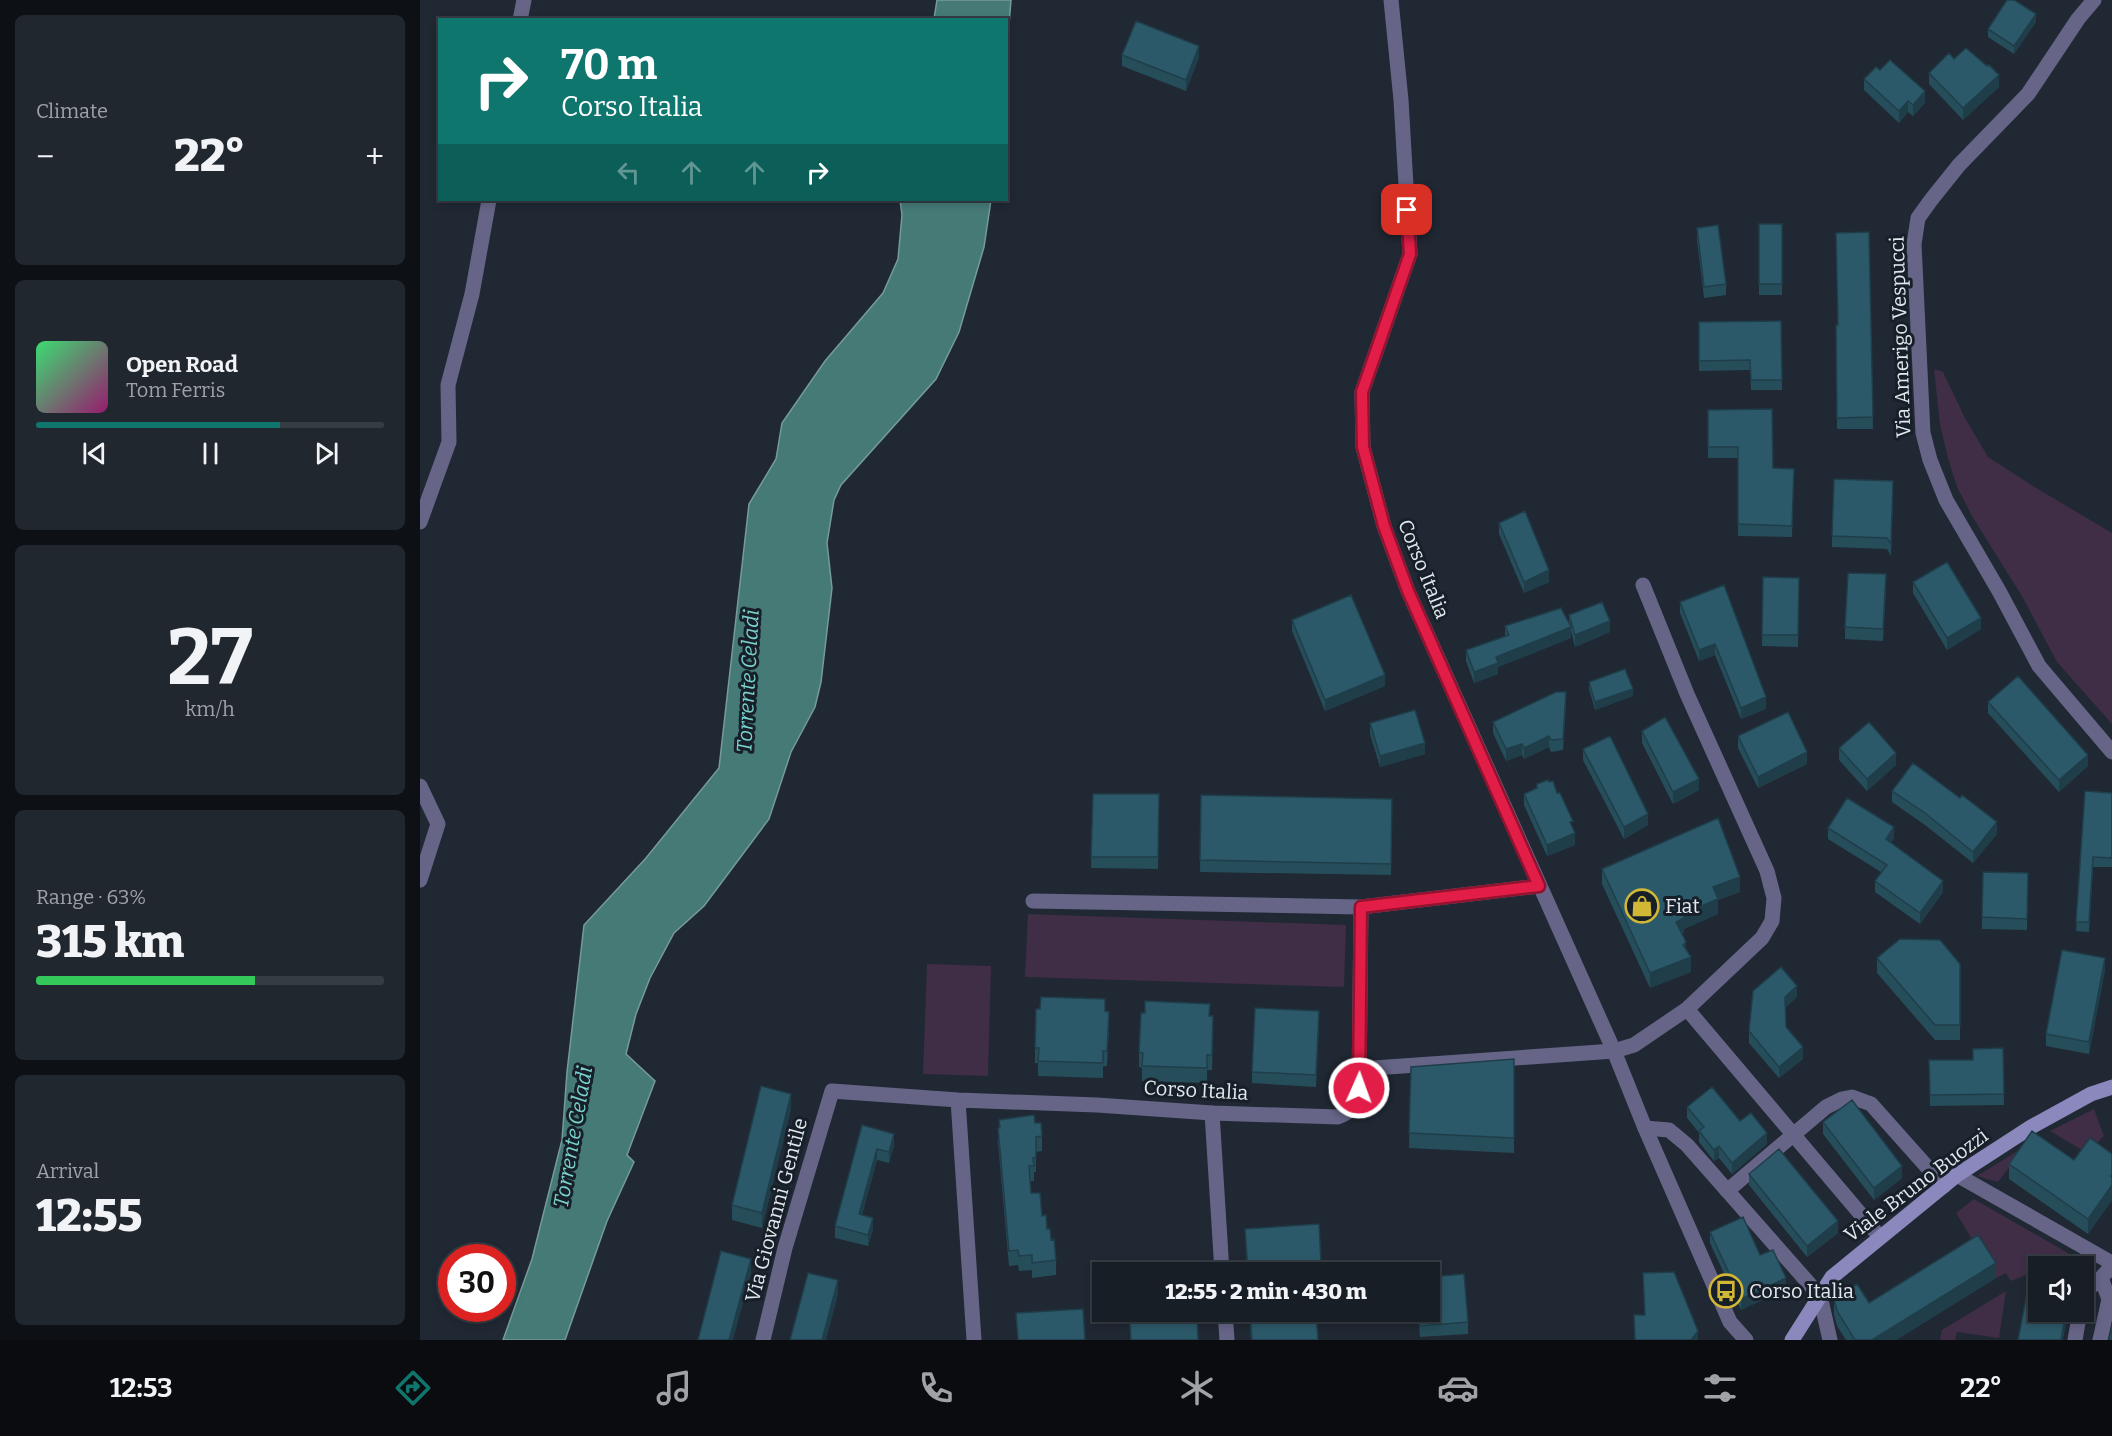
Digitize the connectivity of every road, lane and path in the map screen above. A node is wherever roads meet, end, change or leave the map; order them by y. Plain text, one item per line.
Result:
1 (524, 0) edge
2 (1391, 0) edge
3 (2094, 0) edge
4 (520, 18) edge
5 (489, 201) edge
6 (420, 522) edge
7 (1643, 585) dead end
8 (2112, 752) edge
9 (420, 786) edge
10 (420, 880) edge
11 (1539, 886) junction
12 (1033, 901) dead end
13 (1361, 907) junction
14 (1686, 1009) junction
15 (1614, 1051) junction
16 (1360, 1069) junction
17 (2112, 1087) edge
18 (832, 1091) joint
19 (958, 1100) junction
20 (1212, 1113) junction
21 (1645, 1128) junction
22 (1794, 1134) junction
23 (1957, 1175) junction
24 (1944, 1186) junction
25 (1727, 1191) junction
26 (1880, 1237) junction
27 (1221, 1262) edge
28 (2112, 1264) edge
29 (2101, 1278) junction
30 (2094, 1284) edge
31 (1820, 1296) junction
32 (1226, 1322) edge
33 (1730, 1322) junction
34 (2078, 1322) edge
35 (1796, 1333) edge
36 (763, 1340) edge
37 (974, 1340) edge
38 (1227, 1340) edge
39 (1730, 1340) edge
40 (1746, 1340) edge
41 (1781, 1340) edge
42 (1830, 1340) edge
43 (2074, 1340) edge
44 (2100, 1340) edge

1 - 4 street
2 - 11 street, Corso Italia
3 - 8 street, Via Amerigo Vespucci
5 - 6 street
7 - 14 street
9 - 10 street
11 - 13 street
11 - 15 street, Corso Italia
12 - 13 street
13 - 16 street, Corso Italia
14 - 15 street
14 - 22 street
15 - 16 street
15 - 21 street, Corso Italia
16 - 20 street, Corso Italia
17 - 23 main road, Viale Bruno Buozzi
18 - 19 street, Corso Italia
18 - 36 street, Via Giovanni Gentile
19 - 20 street, Corso Italia
19 - 37 street
20 - 27 street
21 - 25 street
21 - 33 street, Corso Italia
22 - 24 street
22 - 25 street
22 - 26 street
23 - 24 main road, Viale Bruno Buozzi
23 - 28 street
24 - 26 main road, Viale Bruno Buozzi
25 - 31 street
26 - 31 main road, Viale Bruno Buozzi
28 - 29 street
29 - 30 street
29 - 44 street
31 - 35 main road, Viale Bruno Buozzi
31 - 42 street
32 - 38 street
33 - 39 street
33 - 40 street
34 - 43 street
35 - 41 main road

